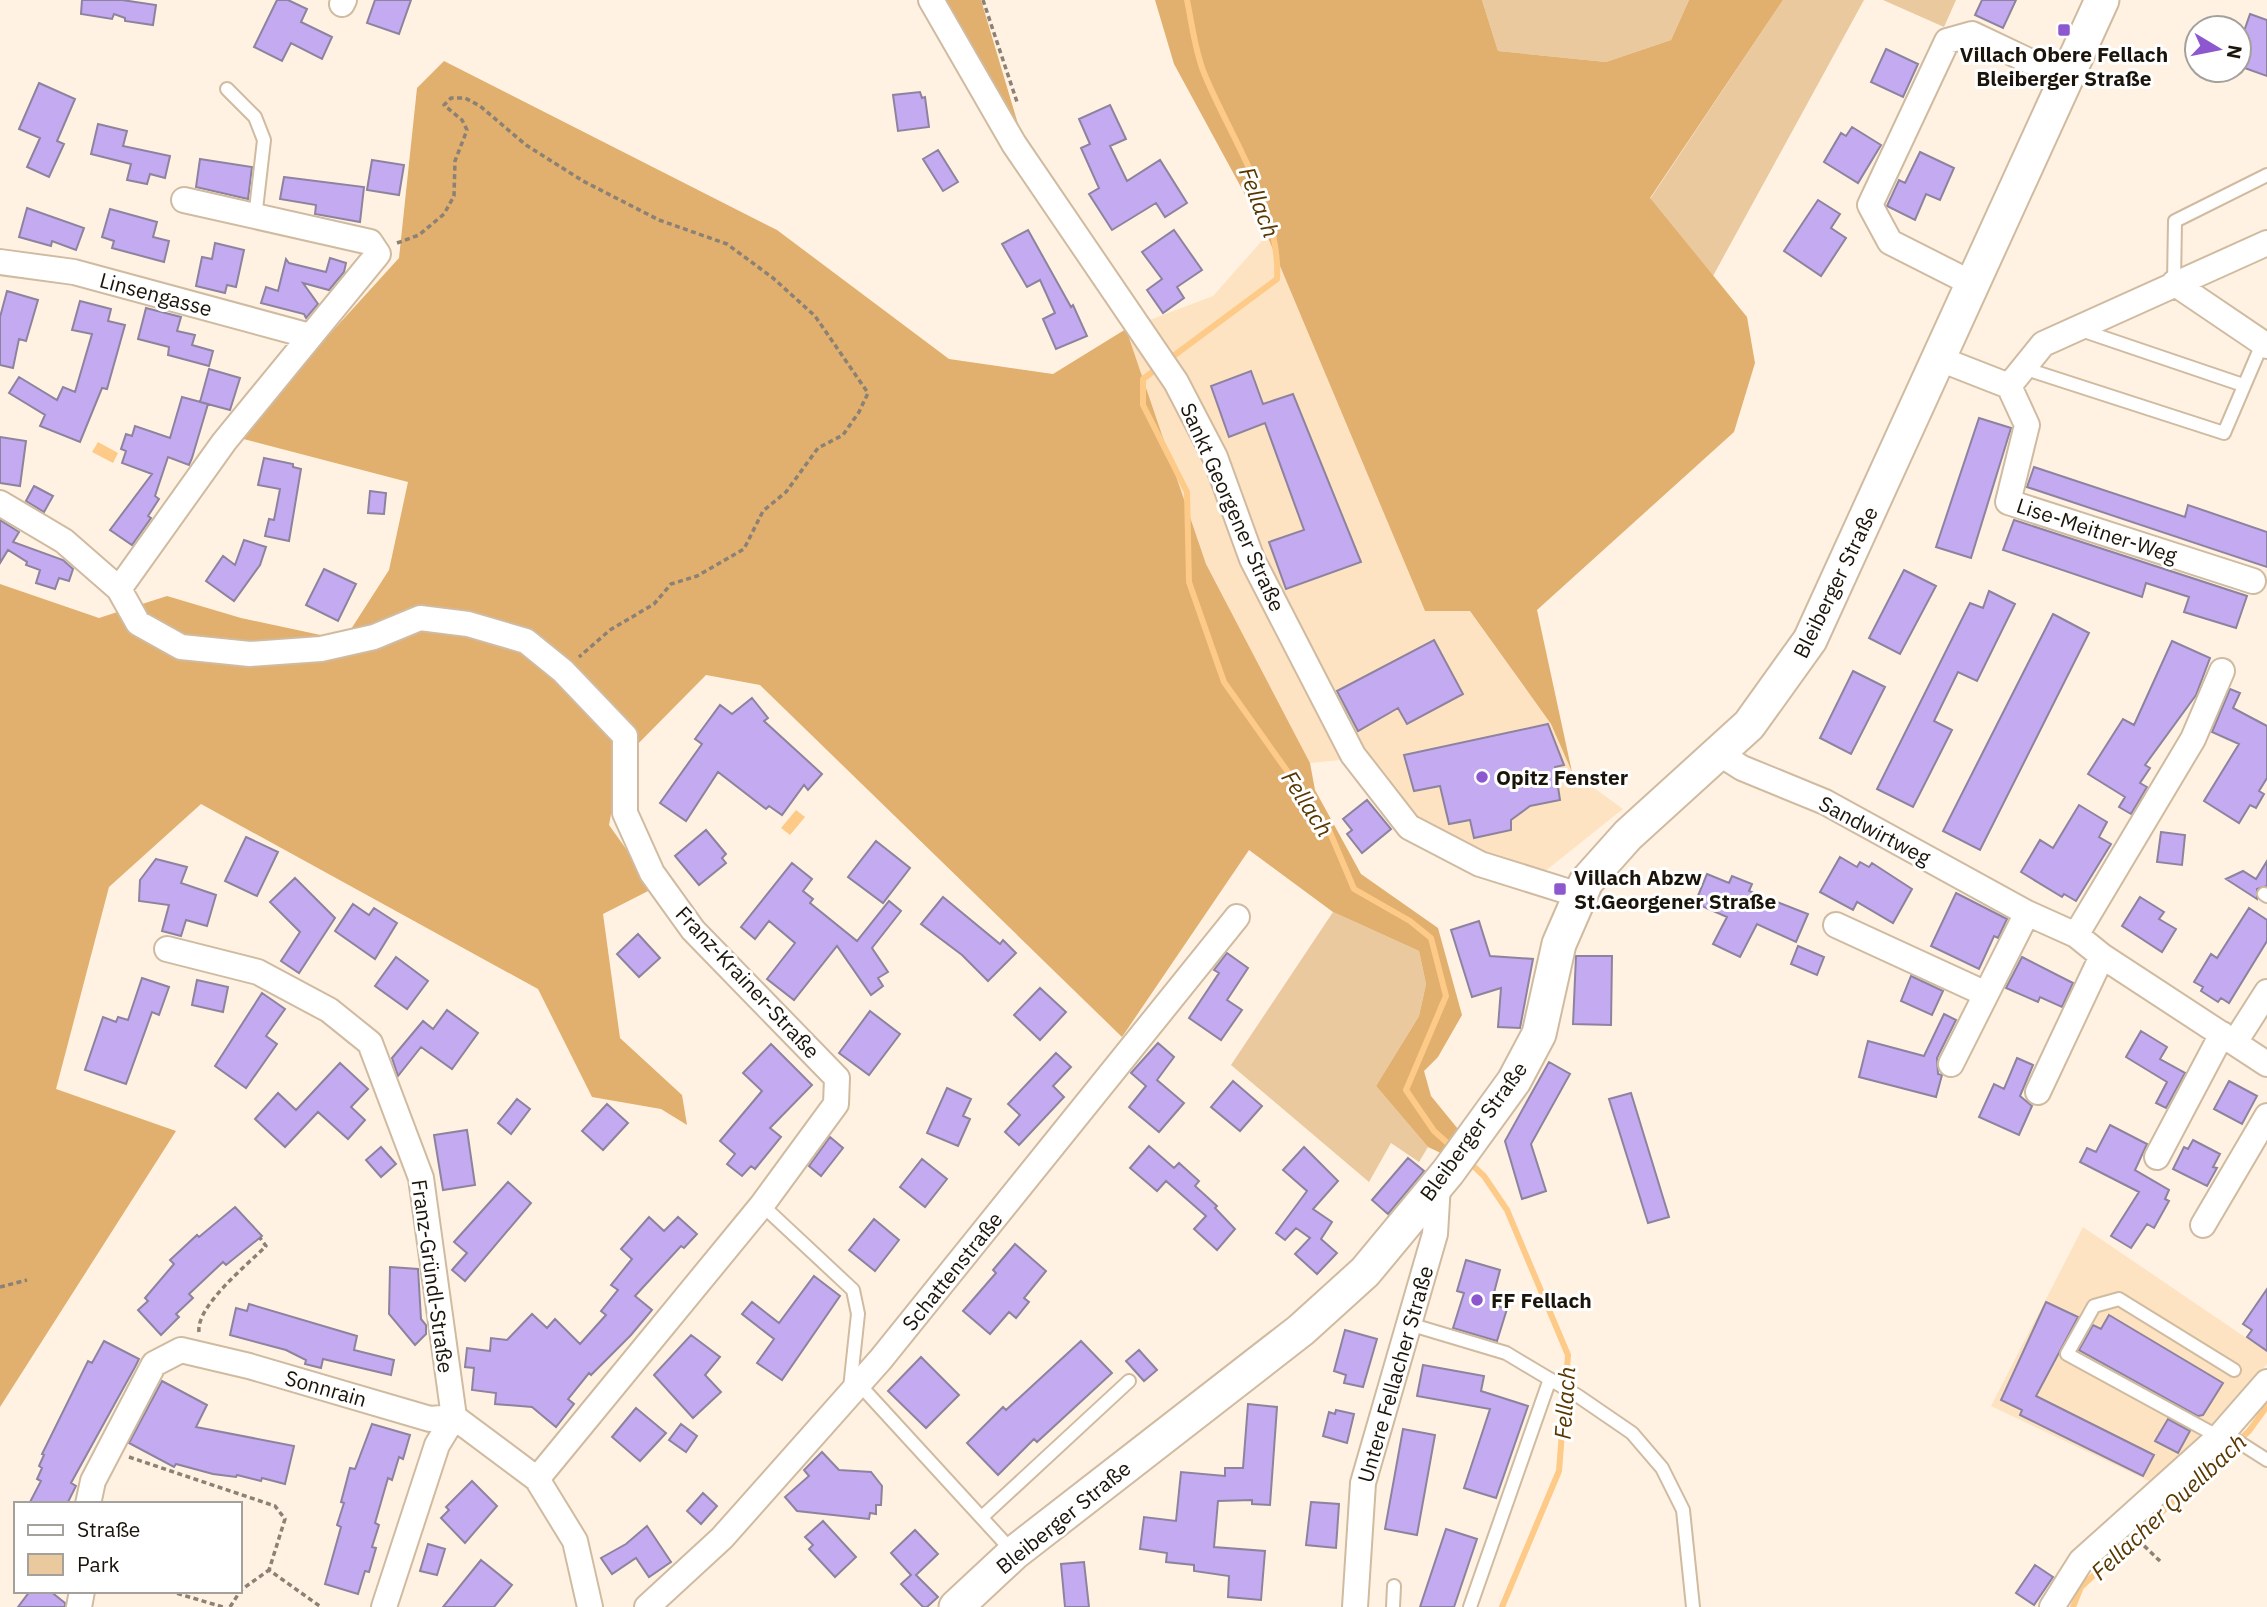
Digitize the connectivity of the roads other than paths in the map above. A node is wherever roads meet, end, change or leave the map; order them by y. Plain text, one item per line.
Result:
1 (931, 0) edge
2 (2102, 0) edge
3 (2067, 79) junction
4 (227, 89) dead end
5 (2267, 175) edge
6 (184, 200) dead end
7 (254, 218) junction
8 (2267, 243) edge
9 (0, 262) edge
10 (2174, 283) junction
11 (1973, 284) junction
12 (2076, 328) junction
13 (310, 336) junction
14 (2264, 345) edge
15 (1940, 359) junction
16 (2016, 377) junction
17 (2243, 385) junction
18 (0, 503) edge
19 (2253, 581) dead end
20 (119, 590) junction
21 (2222, 671) dead end
22 (1720, 754) junction
23 (1579, 894) junction
24 (2027, 913) junction
25 (1237, 917) dead end
26 (1836, 925) dead end
27 (2076, 935) junction
28 (167, 949) dead end
29 (2102, 956) junction
30 (2267, 992) edge
31 (1986, 994) junction
32 (2228, 1038) junction
33 (2267, 1063) edge
34 (1951, 1064) dead end
35 (2038, 1092) dead end
36 (2267, 1116) edge
37 (2157, 1157) dead end
38 (1443, 1178) junction
39 (762, 1205) junction
40 (2203, 1225) dead end
41 (1409, 1324) junction
42 (2234, 1370) dead end
43 (1129, 1381) dead end
44 (1553, 1381) junction
45 (2267, 1382) edge
46 (854, 1388) junction
47 (454, 1417) junction
48 (2224, 1435) junction
49 (2267, 1460) edge
50 (537, 1479) junction
51 (88, 1502) edge
52 (982, 1517) junction
53 (1014, 1553) junction
54 (1394, 1586) dead end
55 (384, 1607) edge
56 (590, 1607) edge
57 (647, 1607) edge
58 (956, 1607) edge
59 (1355, 1607) edge
60 (1393, 1607) edge
61 (1470, 1607) edge
62 (1693, 1607) edge
63 (2052, 1607) edge

1 - 23 street, Sankt Georgener Straße
2 - 3 main road, Bleiberger Straße
3 - 11 main road, Bleiberger Straße
3 - 11 street
4 - 7 lane
5 - 10 lane
6 - 7 street
7 - 13 street
8 - 10 street
9 - 13 street, Linsengasse
10 - 12 street
10 - 14 street
11 - 15 main road, Bleiberger Straße
12 - 16 street
12 - 17 lane
13 - 20 street
14 - 17 lane
15 - 16 street
15 - 22 main road, Bleiberger Straße
16 - 17 lane
16 - 19 street, Lise-Meitner-Weg
18 - 20 street, Franz-Krainer-Straße
20 - 39 street, Franz-Krainer-Straße
21 - 27 street
22 - 23 main road, Bleiberger Straße
22 - 24 street, Sandwirtweg
23 - 38 main road, Bleiberger Straße
24 - 27 street, Sandwirtweg
24 - 31 street
25 - 46 street, Schattenstraße
26 - 31 street
27 - 29 street, Sandwirtweg
28 - 47 street, Franz-Gründl-Straße
29 - 32 street, Sandwirtweg
29 - 35 street
30 - 32 street
31 - 34 street
32 - 33 street, Sandwirtweg
32 - 37 street
36 - 40 street
38 - 41 street, Untere Fellacher Straße
38 - 53 main road, Bleiberger Straße
39 - 46 lane
39 - 50 street, Franz-Krainer-Straße
41 - 44 lane
41 - 59 street, Untere Fellacher Straße
42 - 48 lane
43 - 52 lane
44 - 61 lane
44 - 62 lane
45 - 48 street
46 - 52 lane
46 - 57 street, Schattenstraße
47 - 50 street
47 - 51 street, Sonnrain
47 - 55 street
48 - 49 lane
48 - 63 street
50 - 56 street
52 - 53 lane
53 - 58 main road, Bleiberger Straße
54 - 60 lane

